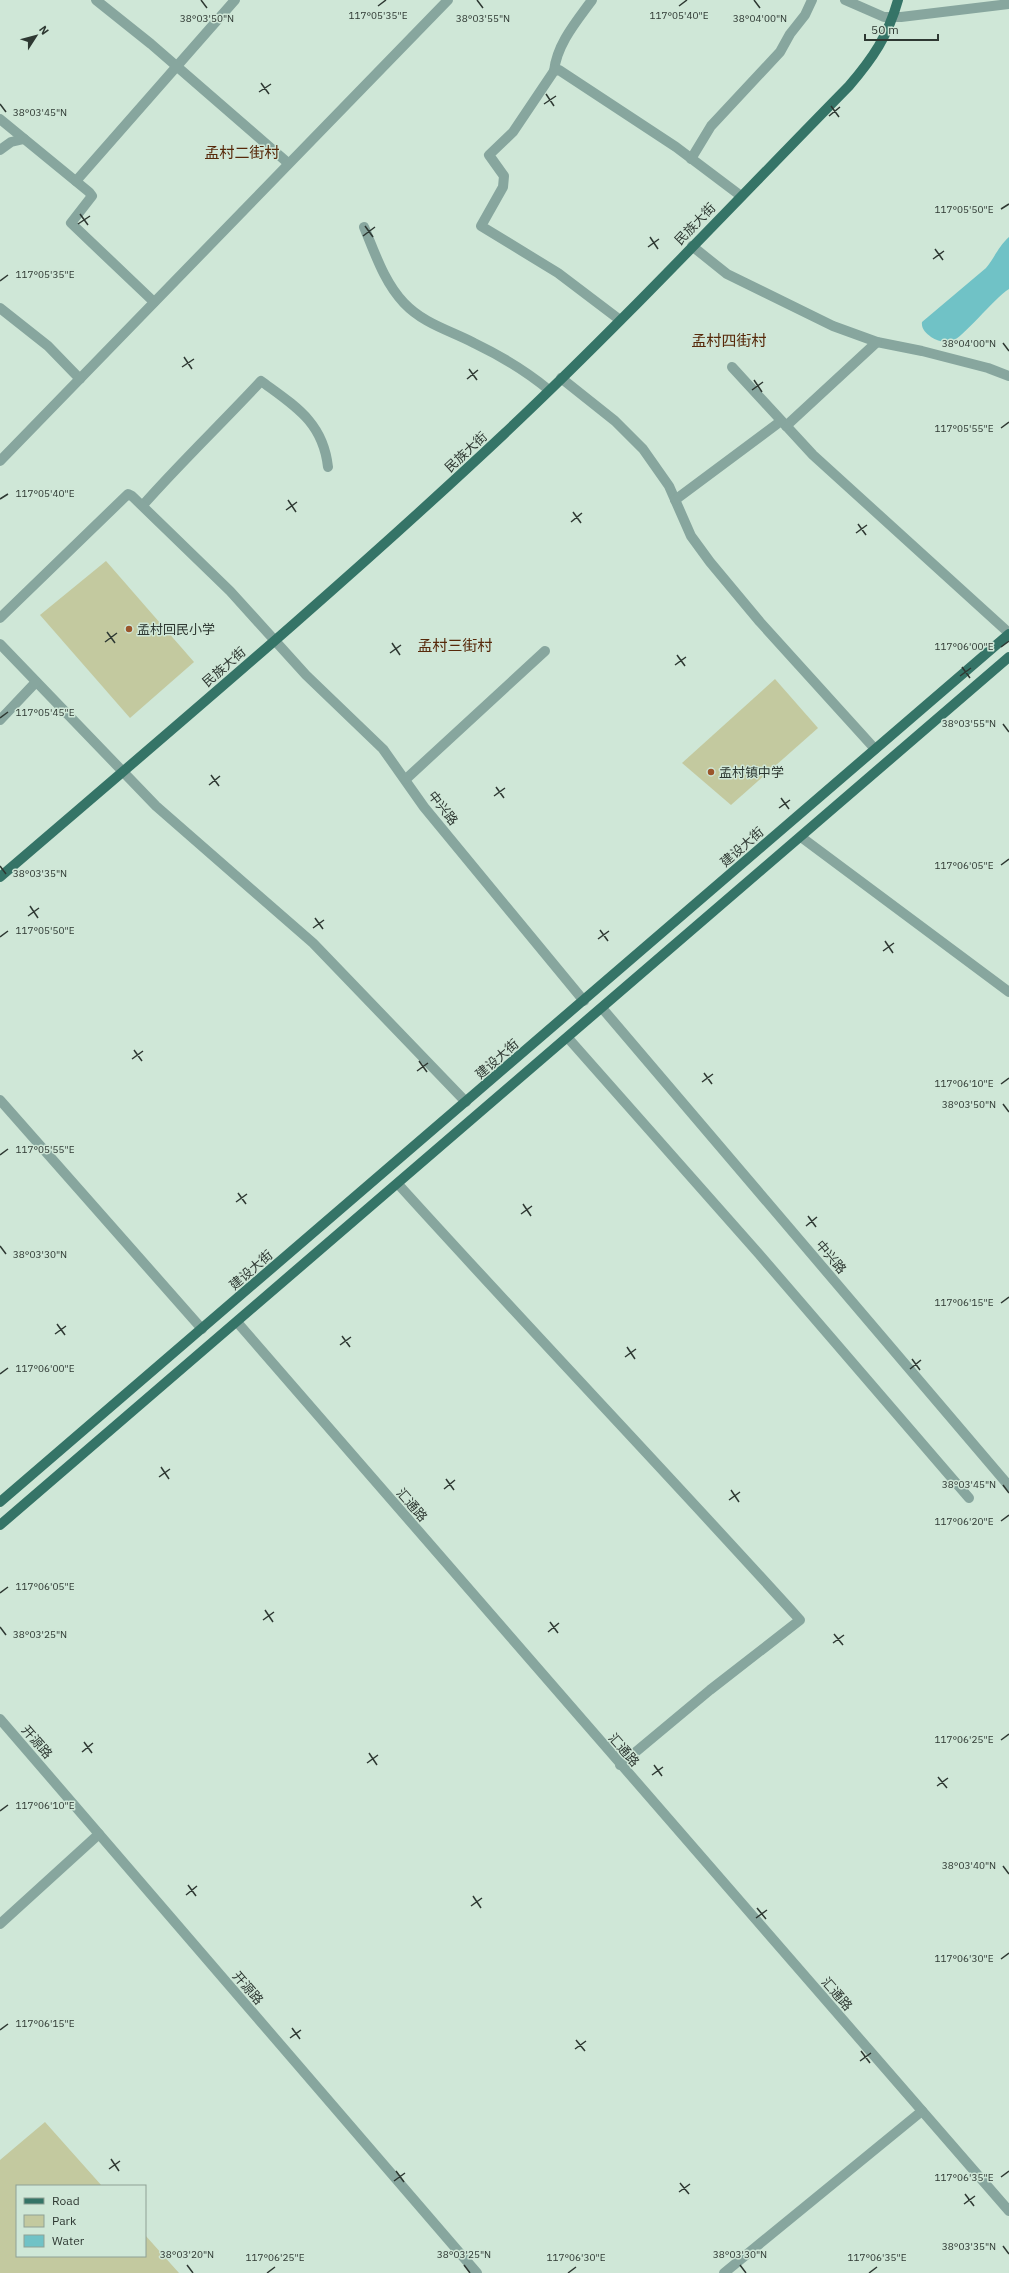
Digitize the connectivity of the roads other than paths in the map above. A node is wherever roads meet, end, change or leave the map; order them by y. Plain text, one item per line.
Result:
1 (96, 0) edge
2 (235, 0) edge
3 (448, 0) edge
4 (592, 0) edge
5 (812, 0) edge
6 (844, 0) edge
7 (898, 0) edge
8 (1009, 4) edge
9 (893, 17) junction
10 (176, 66) junction
11 (554, 71) junction
12 (0, 119) edge
13 (24, 139) junction
14 (0, 150) edge
15 (691, 159) junction
16 (288, 163) junction
17 (76, 182) junction
18 (741, 196) junction
19 (364, 227) dead end
20 (692, 246) junction
21 (154, 302) junction
22 (0, 308) edge
23 (620, 320) junction
24 (877, 342) junction
25 (732, 367) dead end
26 (1009, 376) edge
27 (561, 378) junction
28 (80, 379) junction
29 (548, 390) junction
30 (783, 424) junction
31 (0, 461) edge
32 (328, 467) dead end
33 (675, 500) junction
34 (143, 505) junction
35 (0, 618) edge
36 (1009, 634) edge
37 (273, 641) junction
38 (0, 644) edge
39 (545, 651) dead end
40 (1009, 657) edge
41 (36, 682) junction
42 (0, 720) edge
43 (875, 750) junction
44 (123, 772) junction
45 (406, 779) junction
46 (801, 837) junction
47 (0, 877) edge
48 (1009, 992) edge
49 (584, 1001) junction
50 (602, 1008) junction
51 (568, 1038) junction
52 (0, 1100) edge
53 (466, 1102) junction
54 (398, 1184) junction
55 (237, 1322) junction
56 (202, 1329) junction
57 (1009, 1486) edge
58 (969, 1498) dead end
59 (0, 1502) edge
60 (0, 1525) edge
61 (0, 1719) edge
62 (620, 1765) junction
63 (99, 1834) junction
64 (0, 1924) edge
65 (922, 2111) junction
66 (1009, 2211) edge
67 (477, 2273) edge
68 (724, 2273) edge

1 - 10 street
2 - 10 street
3 - 16 street
4 - 11 street
5 - 15 street
6 - 9 street
7 - 9 main road, 民族大街
8 - 9 street
9 - 18 main road, 民族大街
10 - 16 street
10 - 17 street
11 - 15 street
11 - 23 street
12 - 13 street
13 - 14 street
13 - 17 street
15 - 18 street
16 - 21 street
17 - 21 street
18 - 20 main road, 民族大街
19 - 29 street
20 - 23 main road, 民族大街
20 - 24 street
21 - 28 street
22 - 28 street
23 - 27 main road, 民族大街
24 - 26 street
24 - 30 street
25 - 30 street
27 - 29 main road, 民族大街
27 - 33 street
28 - 31 street
29 - 37 main road, 民族大街
30 - 33 street
30 - 36 street
32 - 34 street
33 - 43 street
34 - 35 street, 中兴路
34 - 37 street, 中兴路
36 - 43 main road, 建设大街
37 - 44 main road, 民族大街
37 - 45 street, 中兴路
38 - 41 street
39 - 45 street
40 - 46 main road
41 - 42 street
41 - 44 street
43 - 49 main road, 建设大街
44 - 47 main road, 民族大街
44 - 53 street
45 - 49 street, 中兴路
46 - 48 street
46 - 50 main road
49 - 53 main road, 建设大街
50 - 51 main road
50 - 57 street, 中兴路
51 - 54 main road
51 - 58 street
52 - 56 street
53 - 56 main road, 建设大街
54 - 55 main road
54 - 62 street
55 - 60 main road
55 - 62 street, 汇通路
56 - 59 main road, 建设大街
61 - 63 street, 开源路
62 - 65 street, 汇通路
63 - 64 street
63 - 67 street, 开源路
65 - 66 street, 汇通路
65 - 68 street

